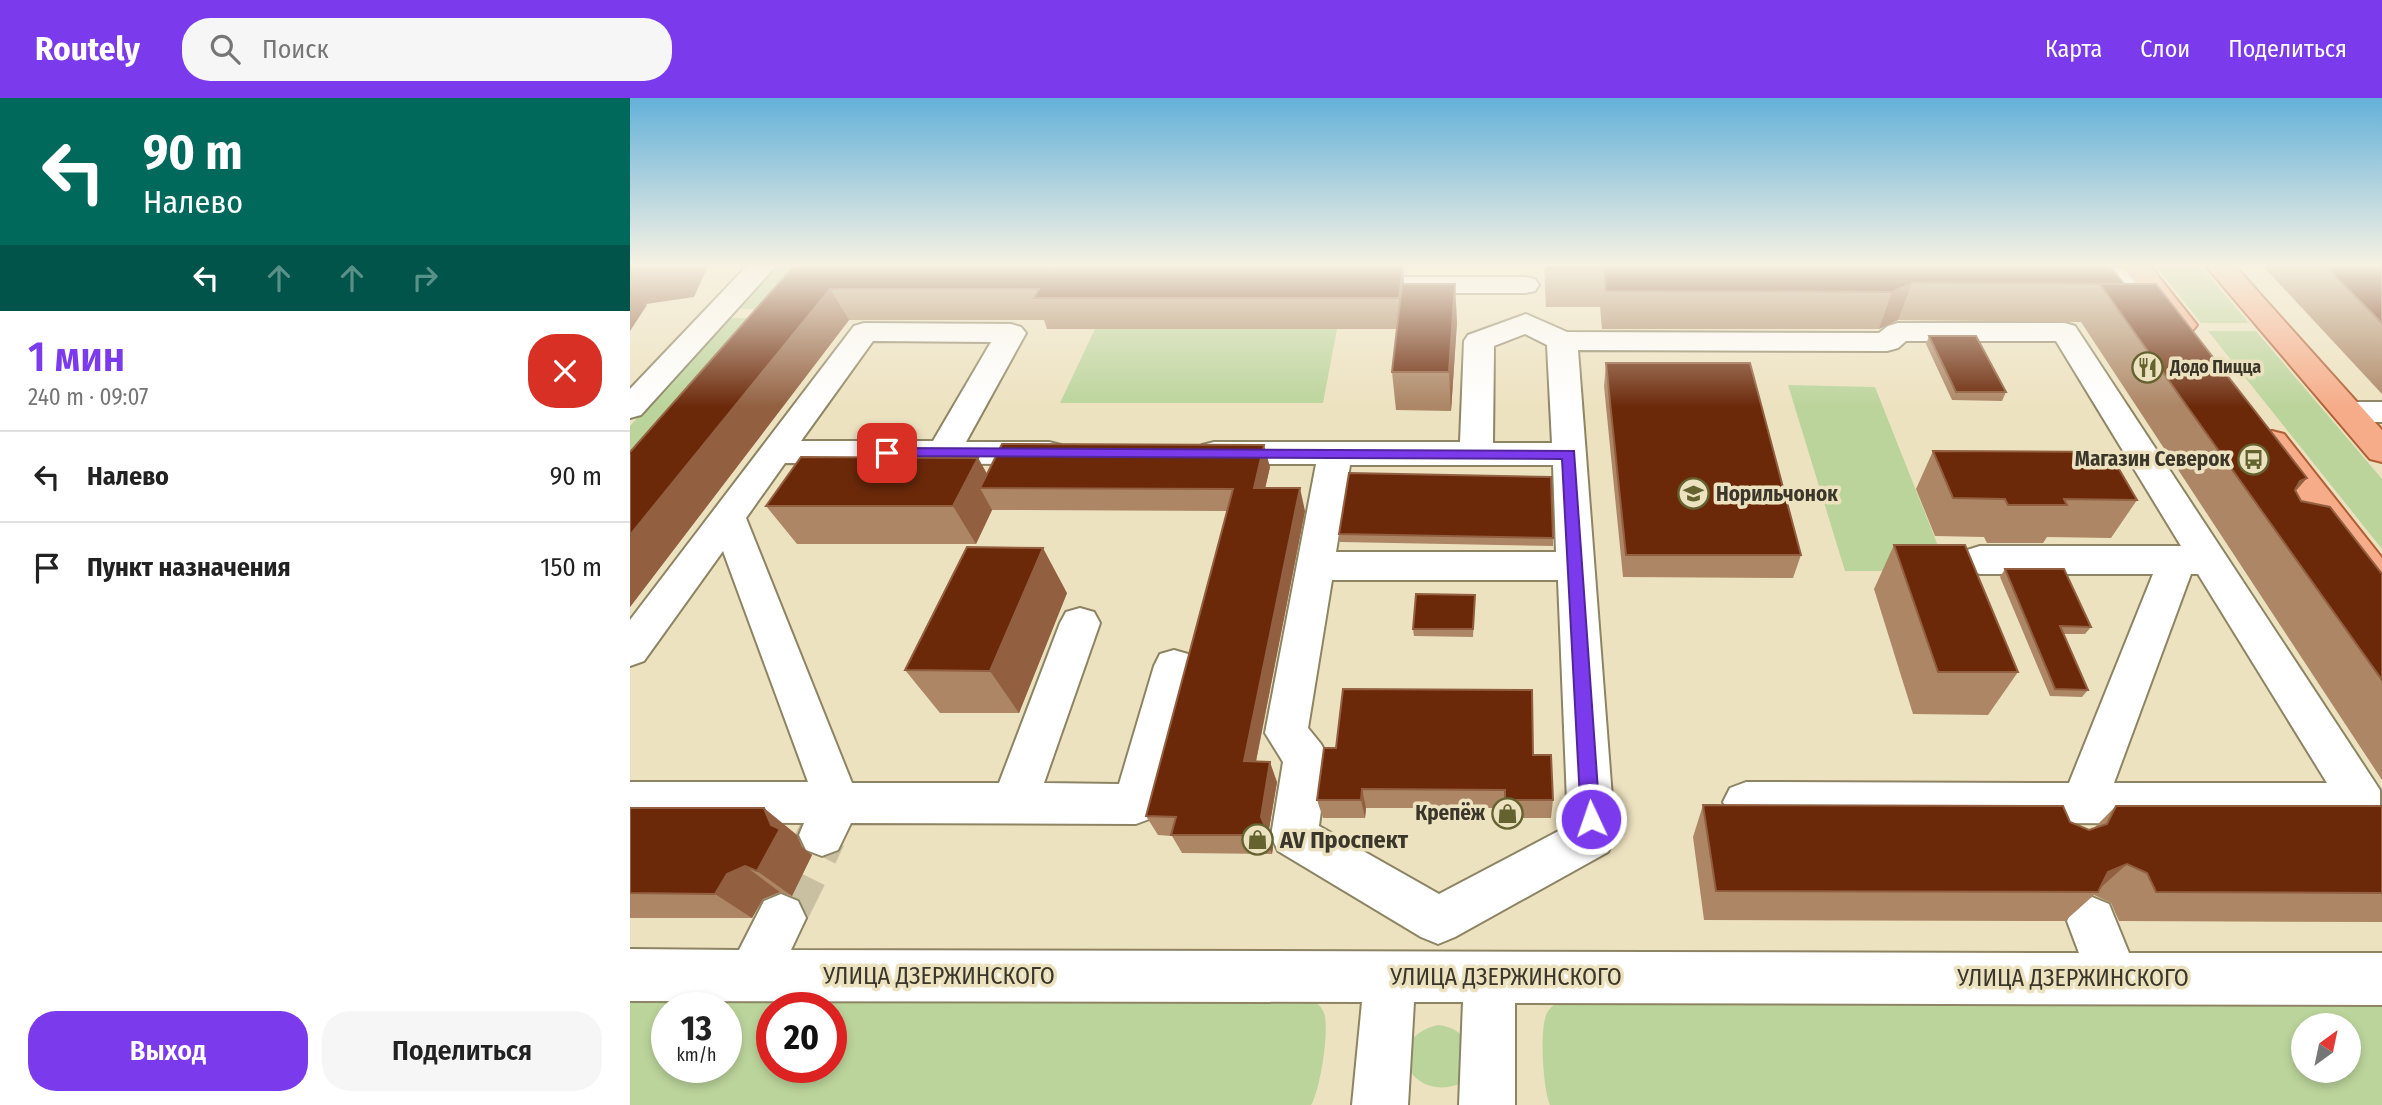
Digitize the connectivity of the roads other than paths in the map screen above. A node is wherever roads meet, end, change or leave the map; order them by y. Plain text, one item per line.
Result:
1 (718, 313) edge
2 (1526, 313) edge
3 (2172, 313) edge
4 (2261, 313) edge
5 (1526, 323) junction
6 (1562, 341) junction
7 (2198, 347) edge
8 (675, 359) junction
9 (630, 365) edge
10 (630, 408) edge
11 (2348, 412) junction
12 (2382, 412) edge
13 (2254, 419) edge
14 (2382, 451) edge
15 (775, 452) junction
16 (948, 453) junction
17 (1083, 453) edge
18 (1179, 453) edge
19 (1335, 454) junction
20 (1476, 454) junction
21 (1569, 454) junction
22 (728, 517) junction
23 (2295, 529) edge
24 (2339, 529) junction
25 (2198, 544) junction
26 (1980, 560) dead end
27 (1315, 566) junction
28 (1576, 566) junction
29 (2382, 585) edge
30 (1080, 623) dead end
31 (630, 650) edge
32 (1174, 666) dead end
33 (630, 802) edge
34 (1746, 802) edge
35 (1014, 803) junction
36 (2062, 815) junction
37 (830, 819) junction
38 (781, 918) tunnel mouth
39 (1438, 920) junction
40 (2091, 921) edge
41 (630, 975) edge
42 (753, 975) junction
43 (1413, 977) junction
44 (1489, 977) junction
45 (2114, 978) junction
46 (2382, 979) edge
47 (1380, 1105) edge
48 (1488, 1105) edge

1 - 8 street
2 - 5 street
3 - 7 main road
4 - 11 main road
5 - 6 street
5 - 20 street
6 - 21 street
6 - 25 street
8 - 9 street
8 - 10 street
11 - 12 street
11 - 14 main road
13 - 24 main road
15 - 16 street
15 - 16 street
15 - 22 street
16 - 17 street
18 - 19 street
19 - 20 street
19 - 27 street
20 - 21 street
21 - 28 street
22 - 31 street
22 - 37 street
23 - 24 street
24 - 29 main road
25 - 26 street
25 - 36 street
25 - 36 street
27 - 28 street
27 - 39 street
28 - 39 street
30 - 35 street
32 - 35 street
33 - 37 street
34 - 36 street
35 - 37 street
38 - 42 street
39 - 43 street
40 - 45 street
41 - 42 street, УЛИЦА ДЗЕРЖИНСКОГО
42 - 43 street, УЛИЦА ДЗЕРЖИНСКОГО
43 - 44 street, УЛИЦА ДЗЕРЖИНСКОГО
43 - 47 street
44 - 45 street, УЛИЦА ДЗЕРЖИНСКОГО
44 - 48 street
45 - 46 street, УЛИЦА ДЗЕРЖИНСКОГО

